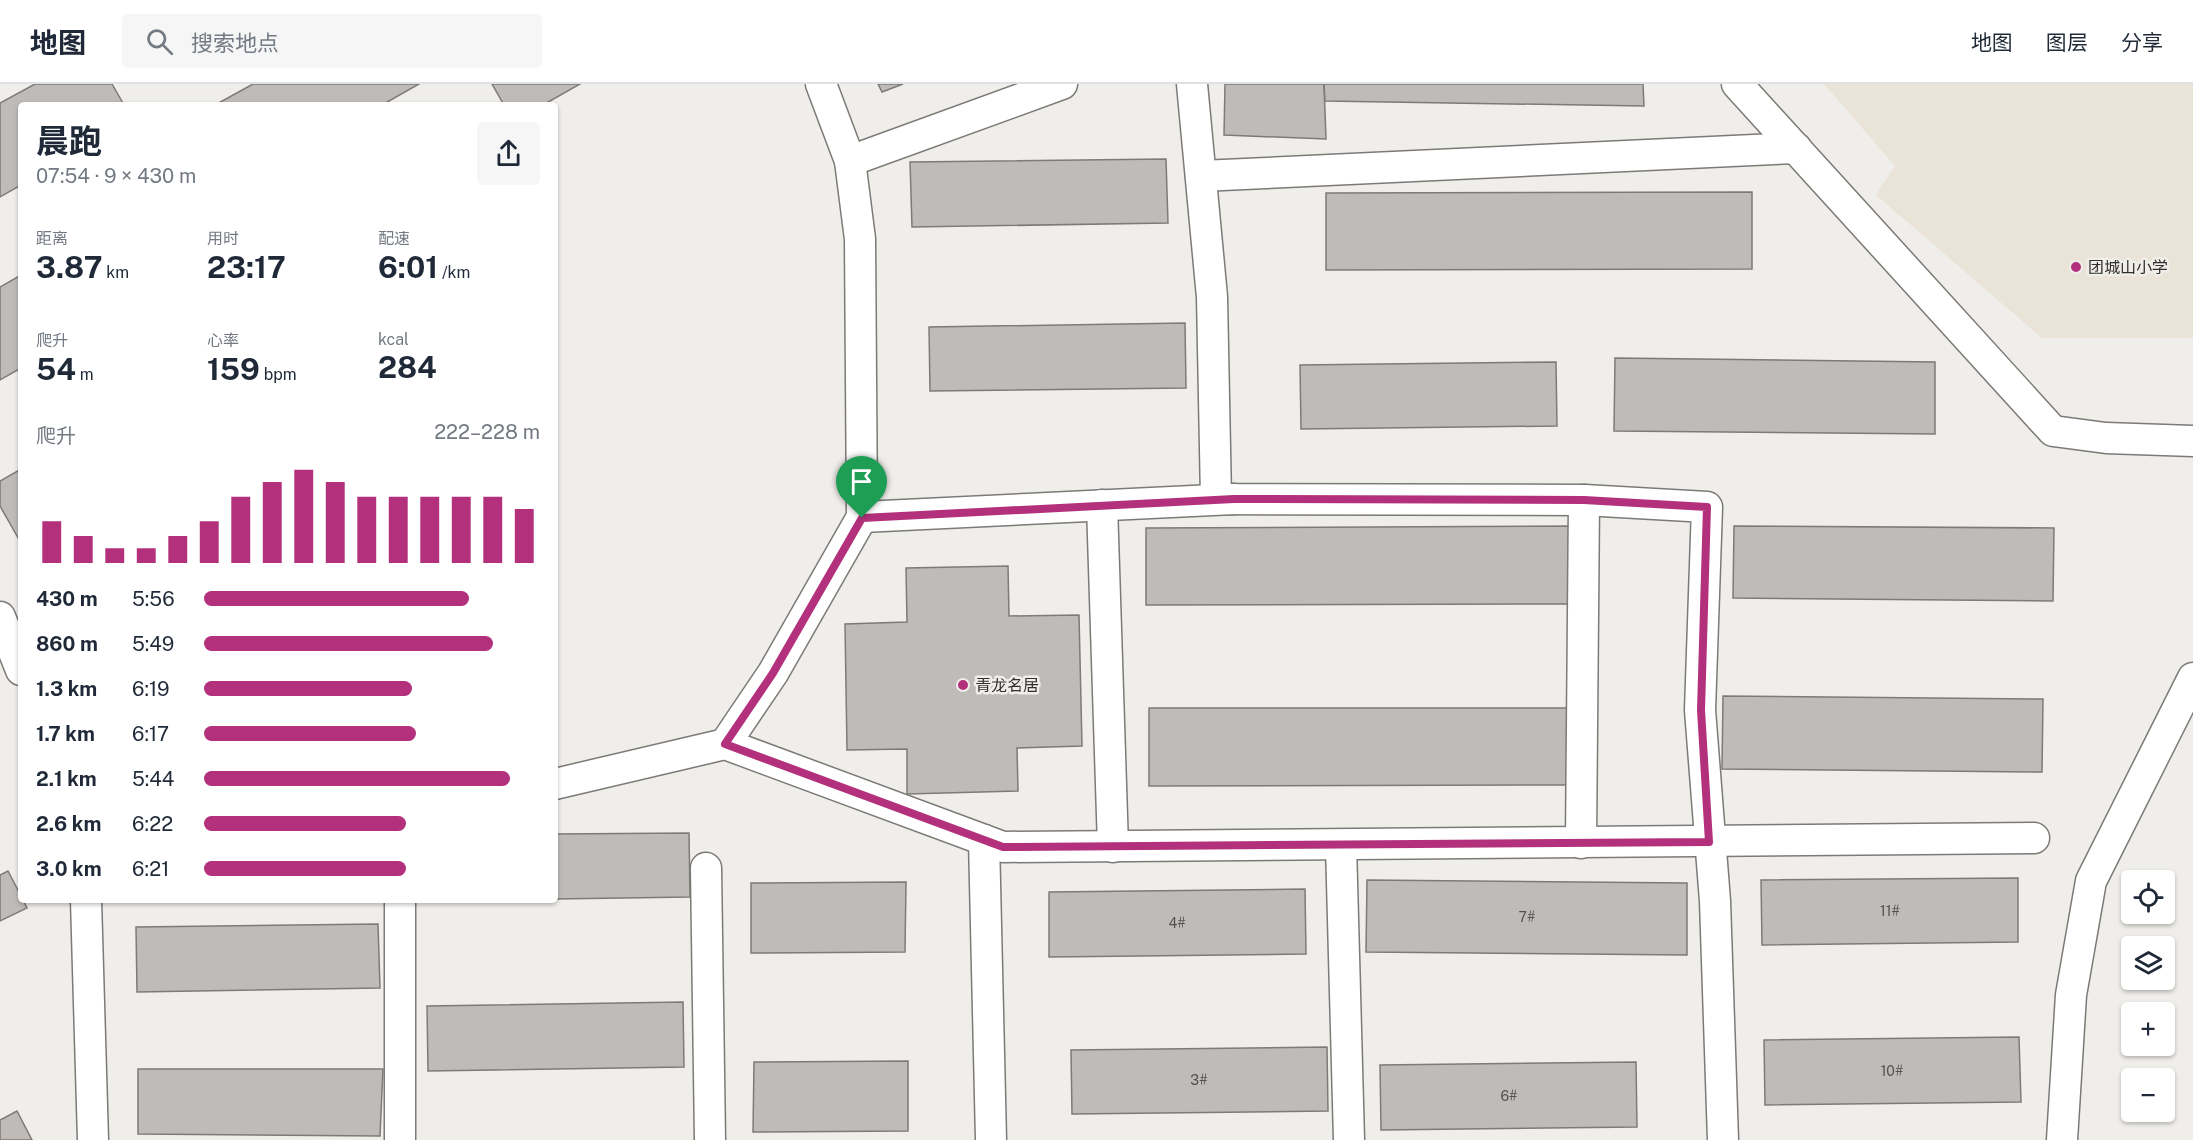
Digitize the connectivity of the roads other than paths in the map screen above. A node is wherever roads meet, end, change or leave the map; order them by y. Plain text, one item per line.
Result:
1 (821, 84) edge
2 (1062, 84) edge
3 (1192, 84) edge
4 (1737, 84) edge
5 (1796, 148) junction
6 (850, 161) junction
7 (1201, 176) junction
8 (2193, 441) edge
9 (1234, 499) junction
10 (1584, 500) junction
11 (1102, 505) junction
12 (862, 518) junction
13 (0, 617) edge
14 (11, 653) edge
15 (2193, 678) edge
16 (725, 744) junction
17 (558, 783) edge
18 (2034, 838) dead end
19 (984, 840) junction
20 (1709, 842) junction
21 (1581, 843) junction
22 (1341, 845) junction
23 (1113, 846) junction
24 (706, 867) dead end
25 (86, 903) edge
26 (400, 903) dead end
27 (93, 1140) edge
28 (400, 1140) edge
29 (710, 1140) edge
30 (991, 1140) edge
31 (1349, 1140) edge
32 (1723, 1140) edge
33 (2062, 1140) edge

1 - 6 street
2 - 6 street
3 - 7 street
4 - 5 street
5 - 7 street
5 - 8 street
6 - 12 street
7 - 9 street
9 - 10 street
9 - 11 street
10 - 20 street
10 - 21 street
11 - 12 street
11 - 23 street
12 - 16 street
13 - 14 street
15 - 33 street
16 - 17 street
16 - 19 street
18 - 20 street
19 - 23 street
19 - 30 street
20 - 21 street
20 - 32 street
21 - 22 street
22 - 23 street
22 - 31 street
24 - 29 street
25 - 27 street
26 - 28 street

